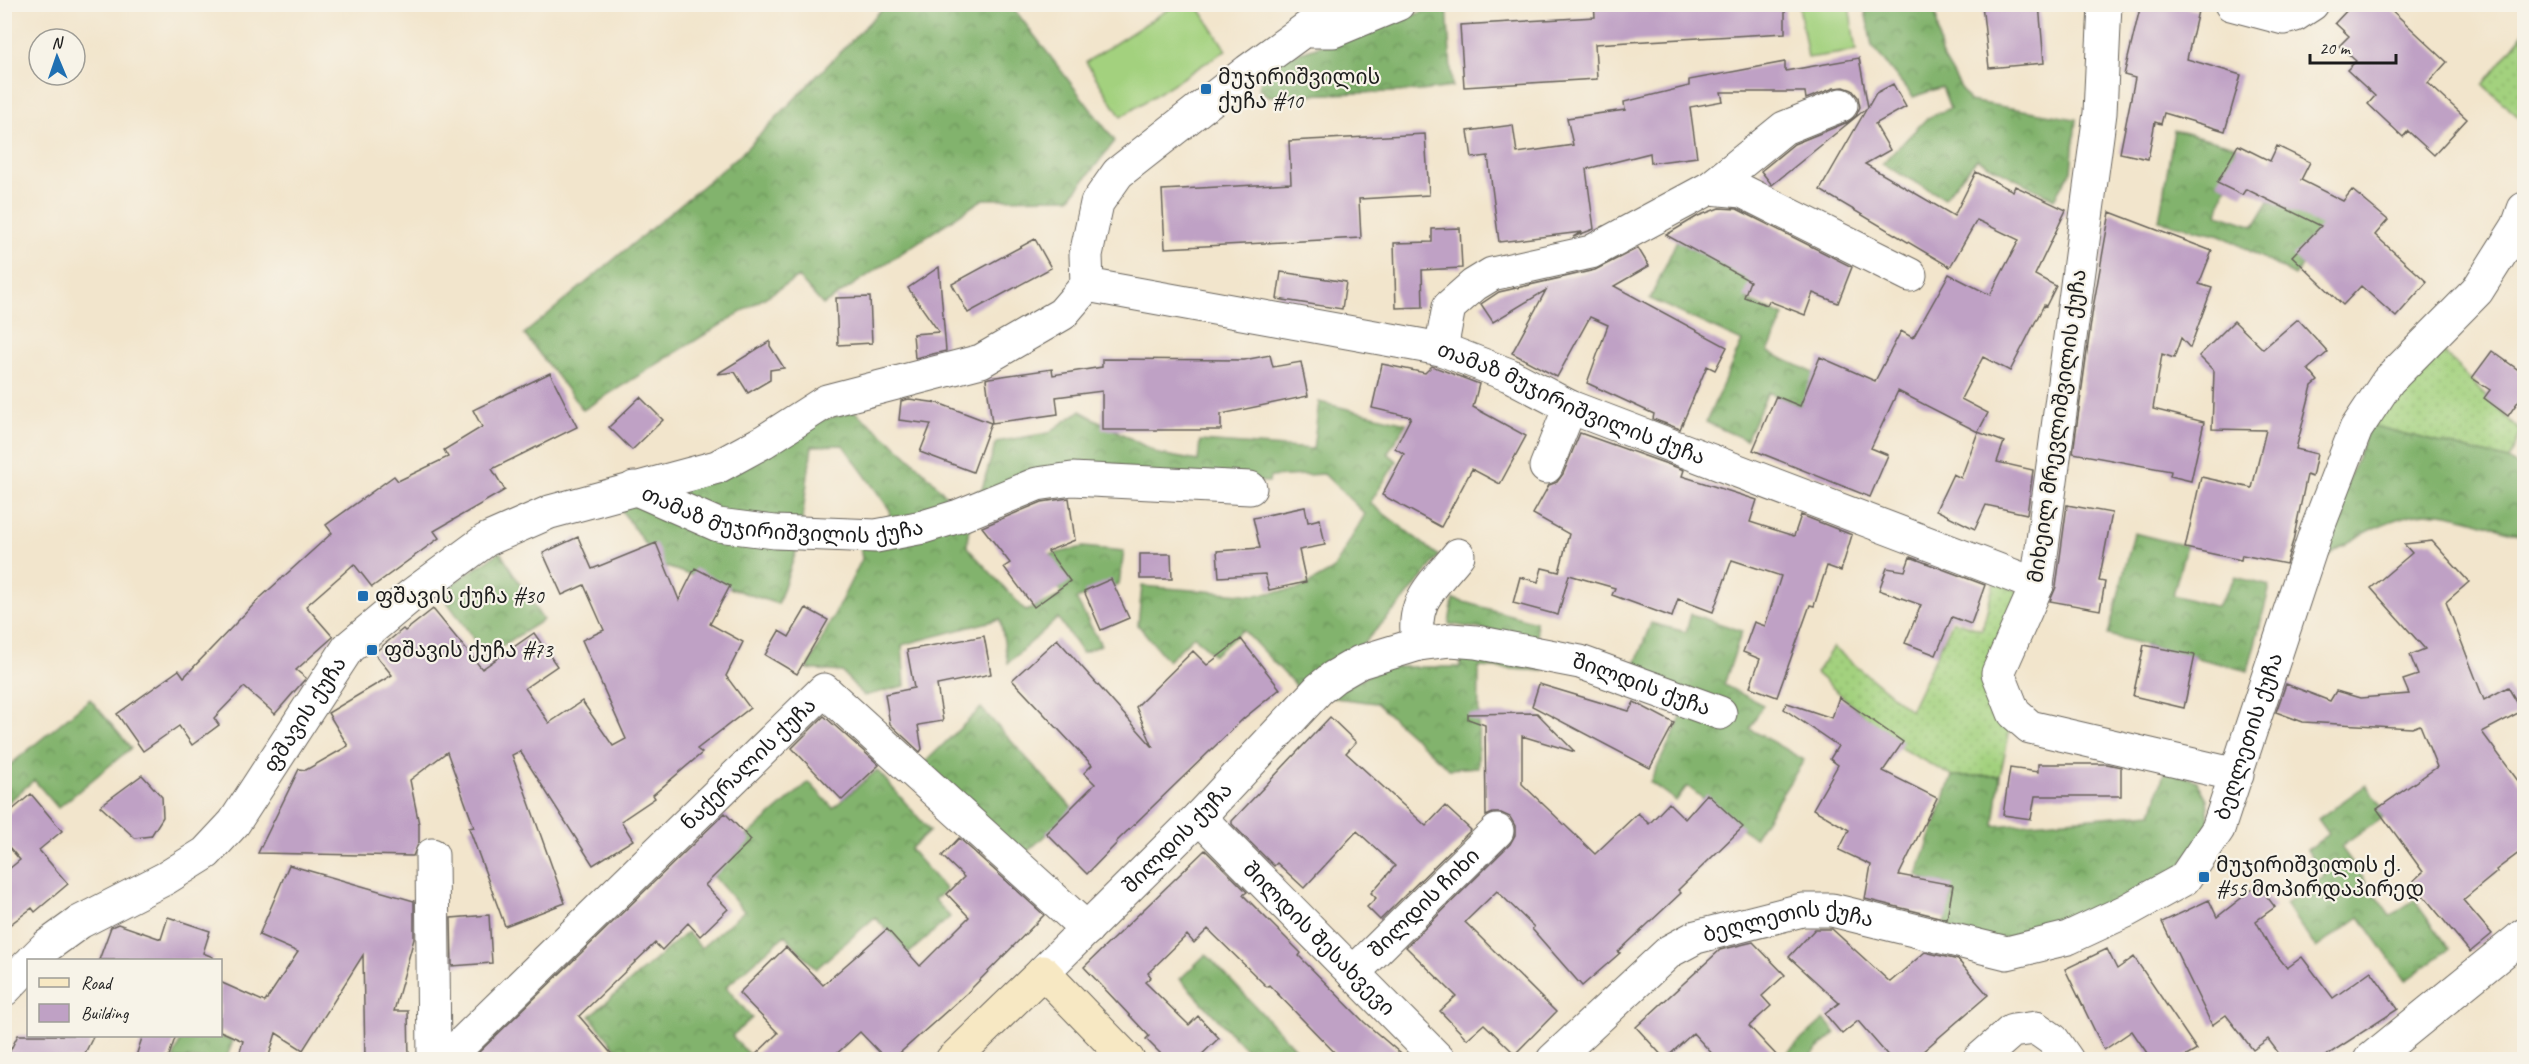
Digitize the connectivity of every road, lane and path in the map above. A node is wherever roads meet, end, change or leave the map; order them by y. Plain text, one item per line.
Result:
1 (1340, 4) edge
2 (1398, 4) edge
3 (2105, 4) edge
4 (2231, 4) edge
5 (2312, 4) edge
6 (1306, 30) junction
7 (1841, 105) dead end
8 (1710, 188) junction
9 (2524, 209) edge
10 (1910, 275) dead end
11 (1088, 285) junction
12 (1442, 349) junction
13 (1570, 407) junction
14 (1546, 467) dead end
15 (634, 488) junction
16 (1250, 488) dead end
17 (1458, 555) dead end
18 (2037, 585) junction
19 (1419, 644) junction
20 (1720, 713) dead end
21 (2237, 775) junction
22 (1199, 817) junction
23 (1497, 831) dead end
24 (432, 855) dead end
25 (1087, 929) junction
26 (2524, 935) edge
27 (34, 959) edge
28 (27, 966) edge
29 (1043, 972) junction
30 (1353, 973) junction
31 (4, 990) edge
32 (434, 1059) edge
33 (445, 1059) edge
34 (952, 1059) edge
35 (1128, 1059) edge
36 (1439, 1059) edge
37 (1553, 1059) edge
38 (1979, 1059) edge
39 (2067, 1059) edge
40 (2370, 1059) edge

1 - 6 street
2 - 6 street
3 - 18 street, მიხეილ მრევლიშვილის ქუჩა
4 - 5 street
6 - 11 street
7 - 8 street
8 - 10 street
8 - 12 street
9 - 21 street, ბეღლეთის ქუჩა
11 - 12 street, თამაზ მუჯირიშვილის ქუჩა
11 - 15 street, თამაზ მუჯირიშვილის ქუჩა
12 - 13 street, თამაზ მუჯირიშვილის ქუჩა
13 - 14 street
13 - 18 street, თამაზ მუჯირიშვილის ქუჩა
15 - 16 street, თამაზ მუჯირიშვილის ქუჩა
15 - 27 street, ფშავის ქუჩა
17 - 19 street
18 - 21 street, მიხეილ მრევლიშვილის ქუჩა
19 - 20 street, შილდის ქუჩა
19 - 22 street, შილდის ქუჩა
21 - 37 street, ბეღლეთის ქუჩა
22 - 25 street, შილდის ქუჩა
22 - 30 street, შილდის შესახვევი
23 - 30 street, შილდის ჩიხი
24 - 32 street
25 - 29 street, შილდის ქუჩა
25 - 33 street, ნაქერალის ქუჩა
26 - 40 street
28 - 31 street
29 - 34 street, შილდის ქუჩა
29 - 35 street
30 - 36 street, შილდის შესახვევი
38 - 39 street

